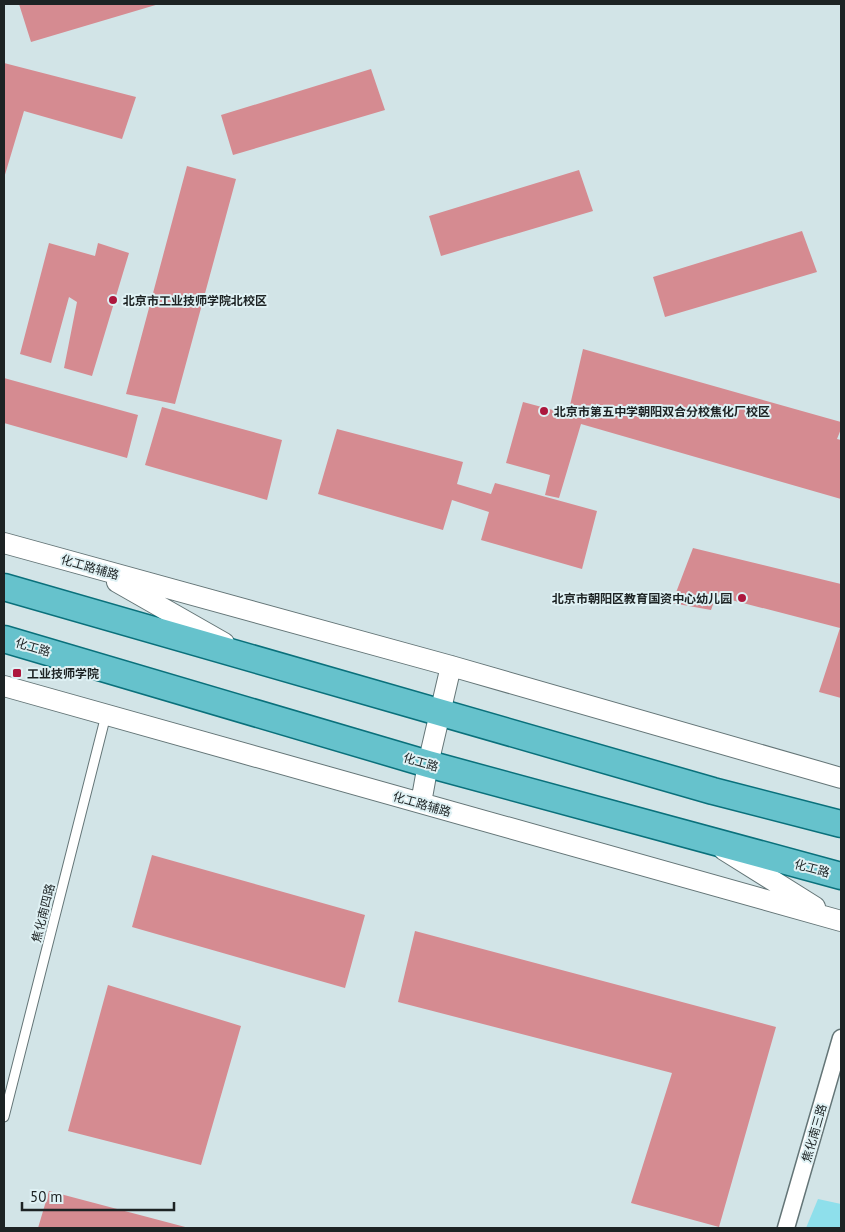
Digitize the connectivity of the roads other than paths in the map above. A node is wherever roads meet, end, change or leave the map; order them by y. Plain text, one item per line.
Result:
1 (4, 543) edge
2 (93, 568) junction
3 (4, 587) edge
4 (4, 639) edge
5 (245, 656) junction
6 (451, 666) junction
7 (4, 686) edge
8 (439, 711) junction
9 (106, 715) junction
10 (428, 764) junction
11 (841, 778) edge
12 (421, 804) junction
13 (841, 824) edge
14 (708, 840) junction
15 (841, 876) edge
16 (838, 920) edge
17 (841, 1038) edge
18 (4, 1117) edge
19 (786, 1228) edge

1 - 2 street, 化工路辅路
2 - 5 street
2 - 6 street, 化工路辅路
3 - 5 main road
4 - 10 main road, 化工路
5 - 8 main road
6 - 8 street
6 - 11 street, 化工路辅路
7 - 9 street, 化工路辅路
8 - 10 street
8 - 13 main road
9 - 12 street, 化工路辅路
9 - 18 lane, 焦化南四路
10 - 12 street
10 - 14 main road, 化工路
12 - 16 street, 化工路辅路
14 - 15 main road, 化工路
14 - 16 street
17 - 19 street, 焦化南三路

